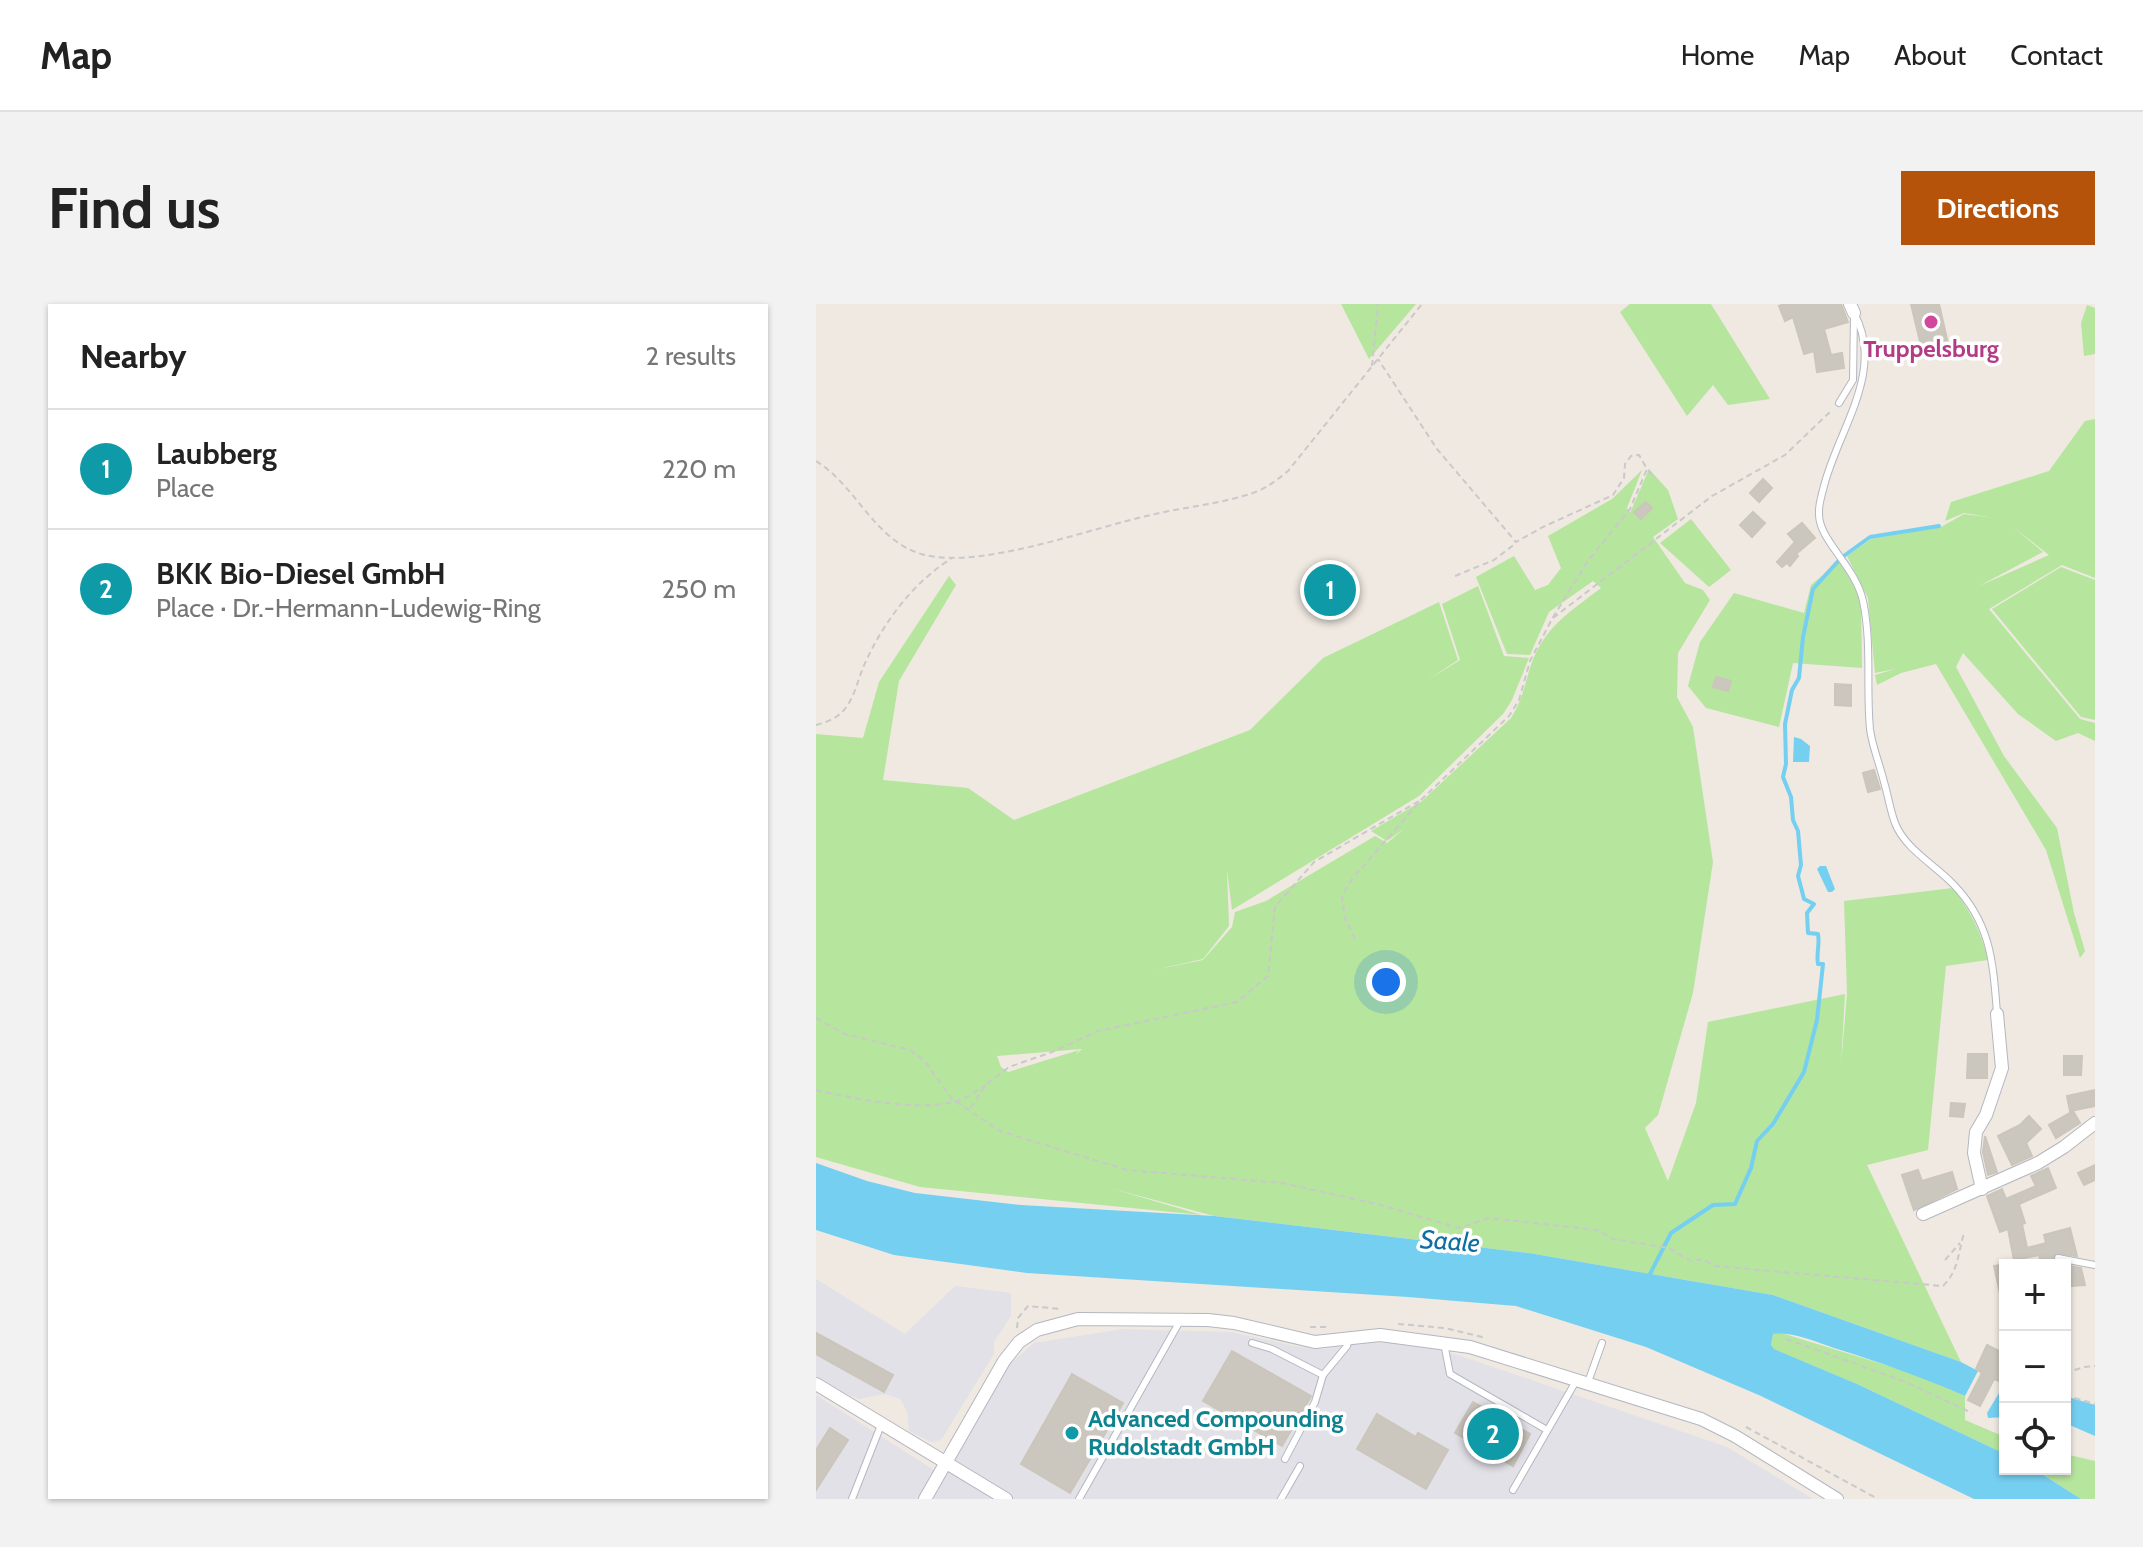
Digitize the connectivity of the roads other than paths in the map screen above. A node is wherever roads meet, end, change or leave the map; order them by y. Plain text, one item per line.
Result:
1 (1852, 308) edge
2 (1839, 403) road end
3 (1997, 1014) joint
4 (2095, 1123) edge
5 (1982, 1189) junction
6 (1923, 1214) dead end
7 (2058, 1258) dead end
8 (2095, 1265) edge
9 (1181, 1320) junction
10 (1349, 1338) junction
11 (1252, 1343) dead end
12 (1444, 1343) junction
13 (1602, 1343) dead end
14 (1323, 1375) junction
15 (1582, 1383) junction
16 (816, 1384) edge
17 (881, 1425) junction
18 (1547, 1430) junction
19 (1285, 1459) dead end
20 (945, 1463) junction
21 (1300, 1466) dead end
22 (1513, 1490) dead end
23 (852, 1499) edge
24 (925, 1499) edge
25 (1006, 1499) edge
26 (1079, 1499) edge
27 (1281, 1499) edge
28 (1837, 1499) edge

1 - 2 lane
1 - 3 lane
3 - 5 street
4 - 5 street
5 - 6 street
7 - 8 lane
9 - 10 street
9 - 20 street
9 - 26 lane
10 - 12 street
10 - 14 lane
11 - 14 lane
12 - 15 street
12 - 18 lane
13 - 15 lane
14 - 19 lane
15 - 18 lane
15 - 28 street
16 - 17 street
17 - 20 street
17 - 23 lane
18 - 22 lane
20 - 24 street
20 - 25 street
21 - 27 lane

